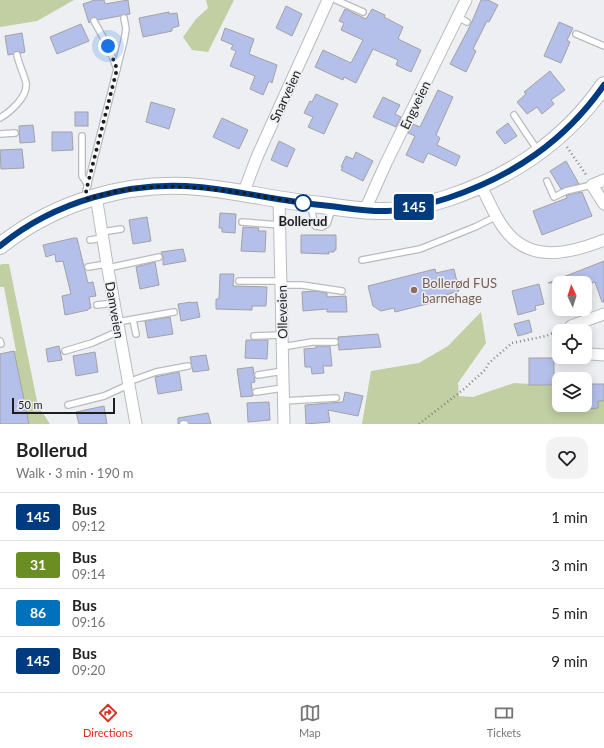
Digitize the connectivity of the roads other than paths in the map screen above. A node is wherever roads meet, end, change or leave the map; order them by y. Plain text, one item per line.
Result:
1 (328, 0) edge
2 (336, 0) edge
3 (466, 0) edge
4 (363, 12) dead end
5 (124, 18) dead end
6 (94, 21) dead end
7 (576, 34) dead end
8 (604, 46) edge
9 (17, 55) dead end
10 (117, 69) junction
11 (604, 85) edge
12 (514, 115) dead end
13 (0, 118) edge
14 (15, 133) dead end
15 (0, 134) edge
16 (82, 136) dead end
17 (539, 153) junction
18 (604, 180) edge
19 (547, 181) dead end
20 (592, 185) junction
21 (481, 186) junction
22 (91, 193) junction
23 (244, 194) junction
24 (279, 200) junction
25 (310, 204) junction
26 (604, 204) edge
27 (333, 206) junction
28 (365, 210) junction
29 (497, 216) junction
30 (242, 222) dead end
31 (280, 225) junction
32 (122, 229) dead end
33 (102, 235) junction
34 (90, 240) dead end
35 (604, 240) edge
36 (1, 244) edge
37 (159, 257) dead end
38 (362, 260) dead end
39 (107, 266) junction
40 (88, 267) dead end
41 (239, 281) dead end
42 (281, 283) junction
43 (342, 291) dead end
44 (114, 303) junction
45 (97, 305) dead end
46 (174, 312) dead end
47 (604, 314) edge
48 (133, 320) junction
49 (581, 324) edge
50 (118, 326) junction
51 (136, 334) dead end
52 (282, 335) junction
53 (254, 336) dead end
54 (335, 342) dead end
55 (282, 347) junction
56 (64, 351) dead end
57 (592, 354) edge
58 (604, 355) edge
59 (188, 366) dead end
60 (283, 371) junction
61 (258, 375) dead end
62 (128, 383) junction
63 (283, 388) junction
64 (256, 392) dead end
65 (336, 398) dead end
66 (283, 401) junction
67 (68, 405) dead end
68 (136, 424) edge
69 (284, 424) edge

1 - 23 street, Snarveien
2 - 4 lane
3 - 28 street, Engveien
5 - 10 lane
6 - 10 lane
7 - 8 lane
9 - 13 lane
10 - 22 lane
11 - 17 main road
12 - 17 lane
14 - 15 lane
16 - 22 lane
17 - 21 main road
18 - 20 street
19 - 20 lane
20 - 26 street
21 - 28 main road
21 - 29 street
22 - 23 main road
22 - 33 street, Damveien
22 - 36 main road
23 - 24 main road
24 - 25 main road
24 - 31 street, Olleveien
25 - 27 main road
25 - 27 lane
27 - 28 main road
29 - 35 street
29 - 38 lane
30 - 31 lane
31 - 42 street, Olleveien
32 - 33 lane
33 - 34 lane
33 - 39 street, Damveien
37 - 39 lane
39 - 40 lane
39 - 44 street, Damveien
41 - 42 lane
42 - 43 lane
42 - 52 street, Olleveien
44 - 45 lane
44 - 50 street, Damveien
46 - 48 lane
47 - 49 street
48 - 50 lane
48 - 51 lane
50 - 56 lane
50 - 62 street, Damveien
52 - 53 lane
52 - 55 street, Olleveien
54 - 55 lane
55 - 60 street, Olleveien
57 - 58 street
59 - 62 lane
60 - 61 lane
60 - 63 street, Olleveien
62 - 67 lane
62 - 68 street, Damveien
63 - 64 lane
63 - 66 street, Olleveien
65 - 66 lane
66 - 69 street, Olleveien

